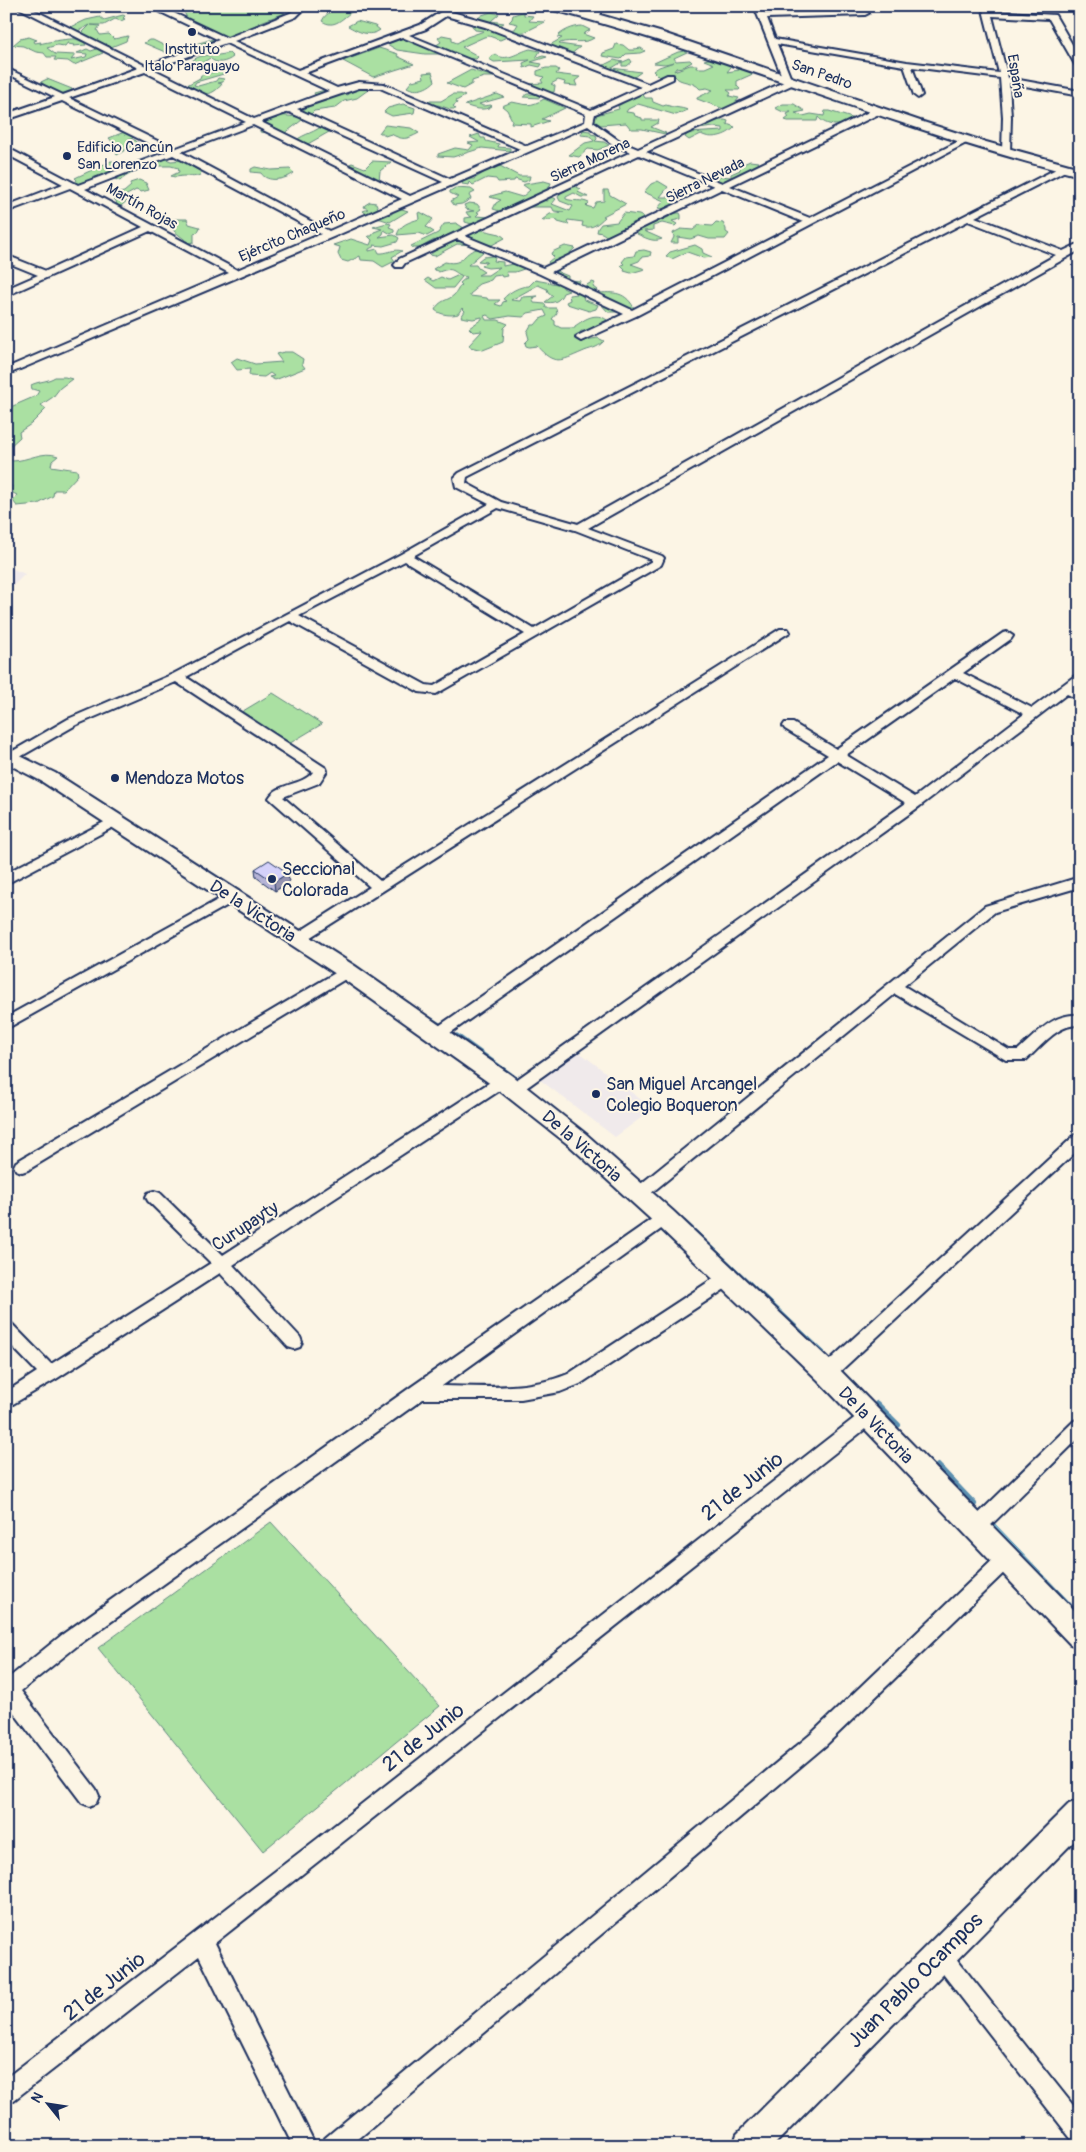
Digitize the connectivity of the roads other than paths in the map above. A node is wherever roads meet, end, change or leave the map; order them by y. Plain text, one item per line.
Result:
1 (19, 6) edge
2 (152, 6) edge
3 (303, 6) edge
4 (455, 6) edge
5 (554, 6) edge
6 (758, 6) edge
7 (988, 9) edge
8 (598, 11) edge
9 (446, 13) junction
10 (865, 13) dead end
11 (762, 16) junction
12 (403, 35) junction
13 (227, 40) junction
14 (773, 41) junction
15 (907, 64) junction
16 (1080, 66) edge
17 (147, 69) junction
18 (6, 70) edge
19 (298, 73) junction
20 (670, 77) dead end
21 (1004, 78) junction
22 (790, 80) junction
23 (648, 87) junction
24 (336, 91) junction
25 (1080, 94) edge
26 (918, 95) dead end
27 (62, 98) junction
28 (290, 109) junction
29 (878, 110) junction
30 (6, 117) edge
31 (590, 118) junction
32 (256, 122) junction
33 (966, 141) junction
34 (6, 150) edge
35 (529, 150) junction
36 (173, 152) junction
37 (639, 152) junction
38 (1006, 152) junction
39 (1064, 168) junction
40 (1080, 172) edge
41 (452, 182) junction
42 (75, 186) junction
43 (724, 186) junction
44 (411, 200) junction
45 (6, 208) edge
46 (967, 217) junction
47 (809, 221) junction
48 (151, 227) junction
49 (330, 235) junction
50 (458, 236) junction
51 (1080, 246) edge
52 (1064, 255) junction
53 (6, 258) edge
54 (399, 265) dead end
55 (542, 272) junction
56 (237, 274) junction
57 (46, 275) junction
58 (6, 293) edge
59 (632, 314) junction
60 (581, 338) dead end
61 (6, 372) edge
62 (496, 504) junction
63 (579, 528) junction
64 (405, 556) junction
65 (290, 616) junction
66 (784, 632) dead end
67 (534, 634) junction
68 (1007, 636) dead end
69 (954, 673) junction
70 (177, 677) junction
71 (1080, 678) edge
72 (1066, 689) junction
73 (1080, 696) edge
74 (1031, 713) junction
75 (789, 726) dead end
76 (838, 756) junction
77 (8, 758) edge
78 (915, 803) junction
79 (114, 821) junction
80 (6, 879) edge
81 (1080, 882) edge
82 (379, 888) junction
83 (232, 897) junction
84 (296, 940) junction
85 (347, 971) junction
86 (894, 987) junction
87 (1080, 1020) edge
88 (6, 1024) edge
89 (438, 1034) junction
90 (509, 1085) junction
91 (1080, 1140) edge
92 (22, 1166) dead end
93 (638, 1195) junction
94 (154, 1197) dead end
95 (666, 1218) junction
96 (222, 1264) junction
97 (728, 1278) junction
98 (6, 1329) edge
99 (294, 1342) dead end
100 (50, 1374) junction
101 (827, 1374) junction
102 (418, 1392) junction
103 (6, 1401) edge
104 (868, 1417) junction
105 (1080, 1426) edge
106 (977, 1527) junction
107 (1007, 1558) junction
108 (1080, 1635) edge
109 (7, 1691) edge
110 (89, 1796) dead end
111 (1080, 1814) edge
112 (202, 1939) junction
113 (940, 1954) junction
114 (6, 2092) edge
115 (1080, 2132) edge
116 (757, 2143) edge
117 (305, 2146) edge
118 (333, 2146) edge

1 - 17 street
2 - 13 street
3 - 13 street
4 - 9 street
5 - 8 main road, San Pedro
6 - 11 street
7 - 16 street
7 - 21 street, España
8 - 22 main road, San Pedro
9 - 12 street
9 - 23 street
10 - 11 street
11 - 14 street
12 - 19 street
12 - 31 street
13 - 17 street
13 - 19 street
14 - 15 street
14 - 22 street
15 - 21 street
15 - 26 street
17 - 27 street
17 - 32 street
18 - 27 street
19 - 24 street
20 - 23 street, Ejército Chaqueño
21 - 25 street
21 - 38 street, España
22 - 29 main road, San Pedro
22 - 37 street, Sierra Morena
23 - 31 street, Ejército Chaqueño
24 - 28 street
24 - 35 street
27 - 30 street
27 - 36 street
28 - 32 street
28 - 41 street
29 - 33 main road, San Pedro
29 - 43 street, Sierra Nevada
31 - 35 street, Ejército Chaqueño
31 - 37 street
32 - 36 street
32 - 44 street
33 - 38 main road, San Pedro
33 - 47 street
34 - 42 street, Martín Rojas
35 - 41 street, Ejército Chaqueño
36 - 42 street
36 - 49 street
37 - 43 street
37 - 50 street, Sierra Morena
38 - 39 main road, San Pedro
39 - 40 main road, San Pedro
39 - 46 street
41 - 44 street, Ejército Chaqueño
42 - 45 street
42 - 48 street, Martín Rojas
43 - 47 street
43 - 55 street, Sierra Nevada
44 - 49 street, Ejército Chaqueño
46 - 52 street
46 - 62 street
47 - 59 street
48 - 56 street, Martín Rojas
48 - 57 street
49 - 56 street, Ejército Chaqueño
50 - 54 street, Sierra Morena
50 - 55 street
51 - 52 street
52 - 63 street
53 - 57 street
55 - 59 street
56 - 61 street, Ejército Chaqueño
57 - 58 street
59 - 60 street
62 - 63 street
62 - 64 street
63 - 67 street
64 - 65 street
64 - 67 street
65 - 67 street
65 - 70 street
66 - 82 street
68 - 69 street
69 - 74 street
69 - 76 street
70 - 77 street
70 - 82 street
71 - 72 street, Curupayty
72 - 73 street
72 - 74 street, Curupayty
74 - 78 street, Curupayty
75 - 76 street
76 - 78 street
76 - 89 street
77 - 79 main road, De la Victoria
78 - 90 street, Curupayty
79 - 80 street
79 - 83 main road, De la Victoria
81 - 86 street
82 - 84 street
83 - 84 main road, De la Victoria
83 - 88 street
84 - 85 main road, De la Victoria
85 - 89 main road, De la Victoria
85 - 92 street
86 - 87 street
86 - 93 street
89 - 90 main road, De la Victoria
90 - 93 main road, De la Victoria
90 - 96 street, Curupayty
91 - 101 street
93 - 95 main road, De la Victoria
94 - 96 street
95 - 97 main road, De la Victoria
95 - 102 street
96 - 99 street
96 - 100 street, Curupayty
97 - 101 main road, De la Victoria
97 - 102 street
98 - 100 street
100 - 103 street, Curupayty
101 - 104 main road, De la Victoria
102 - 109 street
104 - 106 main road, De la Victoria
104 - 112 street, 21 de Junio
105 - 106 street
106 - 107 main road, De la Victoria
107 - 108 main road, De la Victoria
107 - 118 street
109 - 110 street
111 - 113 main road, Juan Pablo Ocampos
112 - 114 street, 21 de Junio
112 - 117 street
113 - 115 street
113 - 116 main road, Juan Pablo Ocampos

